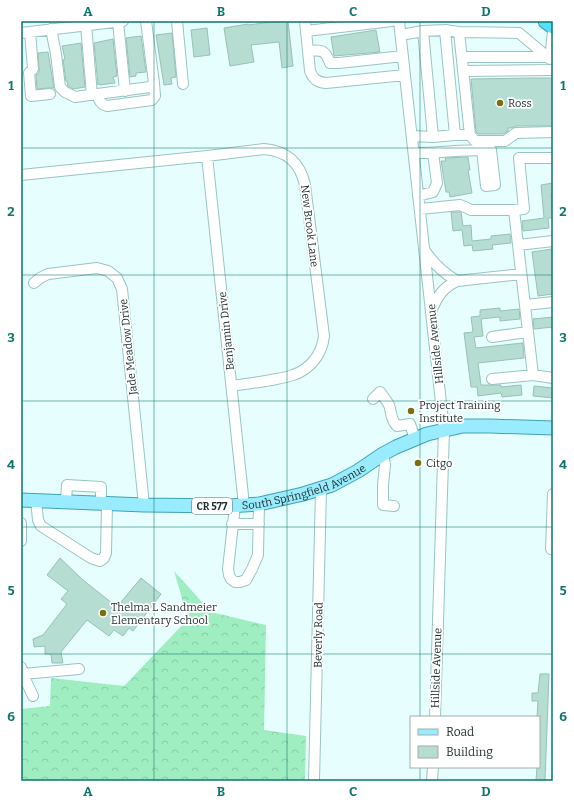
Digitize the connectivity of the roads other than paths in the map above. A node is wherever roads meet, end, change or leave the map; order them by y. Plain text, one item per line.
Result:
1 (123, 21) edge
2 (146, 21) edge
3 (178, 21) edge
4 (392, 21) edge
5 (399, 21) edge
6 (546, 21) edge
7 (118, 22) edge
8 (64, 24) edge
9 (79, 24) edge
10 (305, 26) edge
11 (553, 26) edge
12 (51, 29) junction
13 (445, 30) junction
14 (423, 31) junction
15 (553, 31) edge
16 (26, 32) edge
17 (459, 32) junction
18 (401, 35) junction
19 (308, 52) junction
20 (403, 56) junction
21 (462, 57) junction
22 (550, 59) edge
23 (553, 70) edge
24 (463, 71) junction
25 (405, 75) junction
26 (154, 83) junction
27 (183, 84) dead end
28 (125, 91) junction
29 (50, 94) dead end
30 (94, 94) junction
31 (553, 132) edge
32 (455, 135) junction
33 (470, 135) junction
34 (412, 136) junction
35 (433, 137) junction
36 (487, 150) dead end
37 (414, 153) junction
38 (433, 153) junction
39 (207, 156) junction
40 (553, 158) edge
41 (21, 175) edge
42 (418, 196) junction
43 (420, 209) junction
44 (514, 210) junction
45 (553, 241) edge
46 (518, 245) junction
47 (424, 249) junction
48 (521, 274) junction
49 (457, 281) junction
50 (34, 283) dead end
51 (553, 302) edge
52 (525, 306) junction
53 (431, 312) junction
54 (527, 332) junction
55 (492, 337) dead end
56 (533, 375) junction
57 (553, 378) edge
58 (492, 379) dead end
59 (232, 386) junction
60 (373, 399) dead end
61 (553, 428) edge
62 (444, 430) junction
63 (415, 439) junction
64 (383, 454) junction
65 (321, 489) junction
66 (553, 494) edge
67 (21, 500) edge
68 (36, 500) junction
69 (104, 504) junction
70 (259, 504) junction
71 (144, 505) junction
72 (239, 506) junction
73 (394, 506) dead end
74 (21, 523) edge
75 (232, 524) junction
76 (258, 524) junction
77 (21, 541) edge
78 (551, 549) dead end
79 (79, 669) dead end
80 (22, 670) edge
81 (32, 696) dead end
82 (435, 716) edge
83 (433, 768) edge
84 (314, 781) edge
85 (432, 781) edge

1 - 7 street
2 - 26 street
3 - 27 street
4 - 10 street
5 - 18 street, Hillside Avenue
6 - 11 highway
7 - 9 street
7 - 28 street
8 - 9 street
8 - 12 street
9 - 30 street
10 - 19 street
12 - 16 street
12 - 30 street
13 - 14 street
13 - 17 street
13 - 32 street
14 - 18 street
14 - 35 street
15 - 22 street
16 - 29 street
17 - 21 street
17 - 22 street
18 - 20 street, Hillside Avenue
19 - 20 street
19 - 25 street
20 - 25 street, Hillside Avenue
21 - 22 street
21 - 24 street
23 - 24 street
24 - 33 street
25 - 34 street, Hillside Avenue
26 - 28 street
26 - 30 street
28 - 30 street
31 - 33 street
32 - 33 street
32 - 35 street
34 - 35 street
34 - 37 street, Hillside Avenue
36 - 38 street
37 - 38 street
37 - 42 street, Hillside Avenue
38 - 42 street
39 - 41 street, New Brook Lane
39 - 59 street, Benjamin Drive
39 - 59 street, New Brook Lane
40 - 44 street
42 - 43 street, Hillside Avenue
43 - 44 street
43 - 47 street, Hillside Avenue
44 - 46 street
45 - 46 street
46 - 48 street
47 - 49 street
47 - 53 street, Hillside Avenue
48 - 49 street
48 - 52 street
49 - 53 street
50 - 71 street, Jade Meadow Drive
51 - 52 street
52 - 54 street
53 - 62 street, Hillside Avenue
54 - 55 street
54 - 56 street
56 - 57 street
56 - 58 street
59 - 72 street, Benjamin Drive
60 - 63 street
61 - 62 main road, South Springfield Avenue / CR 577
62 - 63 main road, South Springfield Avenue / CR 577
62 - 82 street, Hillside Avenue
63 - 64 main road, South Springfield Avenue / CR 577
64 - 65 main road, South Springfield Avenue / CR 577
64 - 73 street
65 - 70 main road, South Springfield Avenue / CR 577
65 - 84 street, Beverly Road
66 - 78 street
67 - 68 main road, South Springfield Avenue / CR 577
68 - 69 main road, South Springfield Avenue / CR 577
68 - 69 street
69 - 71 main road, South Springfield Avenue / CR 577
70 - 72 main road, South Springfield Avenue / CR 577
70 - 76 street
71 - 72 main road, South Springfield Avenue / CR 577
72 - 75 street, Benjamin Drive
74 - 77 street
75 - 76 street
75 - 76 street, Benjamin Drive
79 - 80 street
80 - 81 street
83 - 85 street

